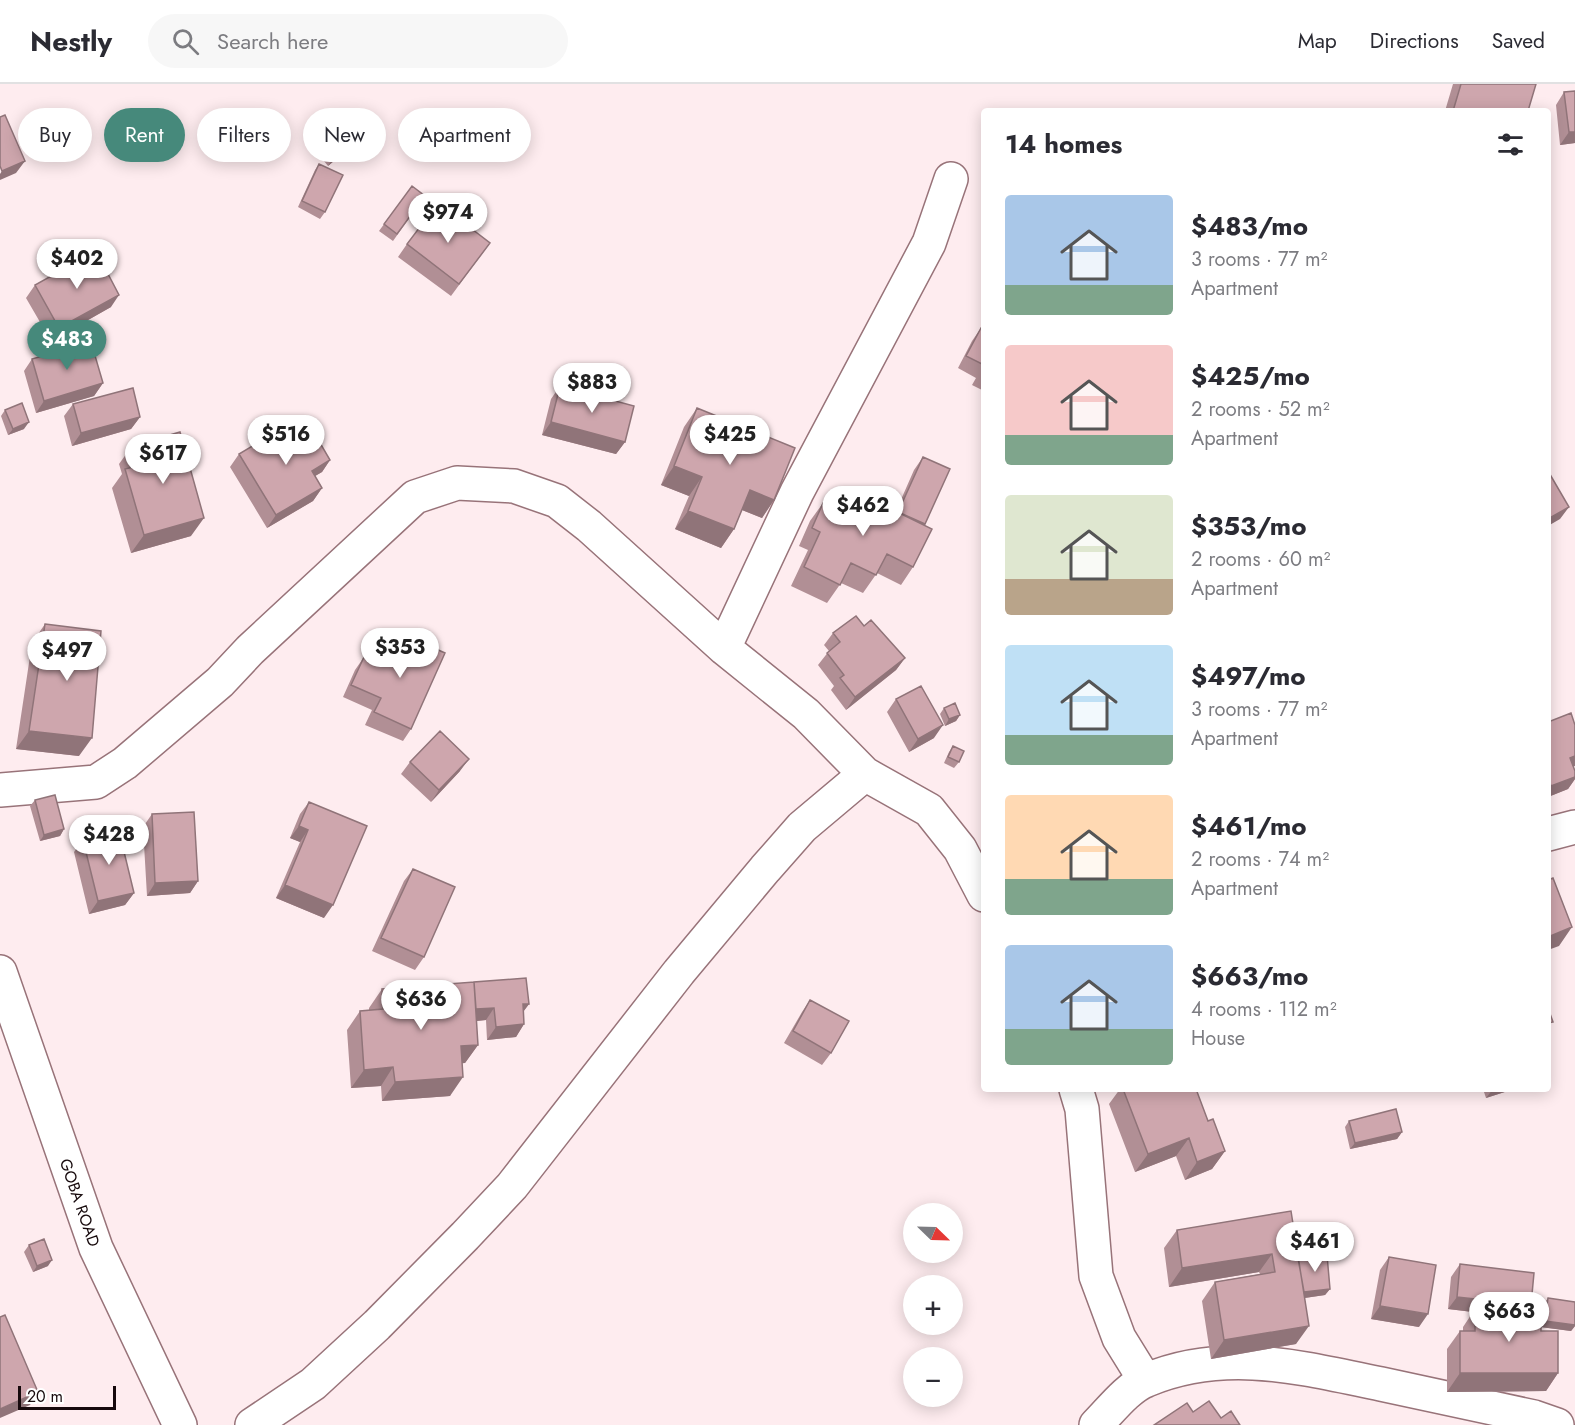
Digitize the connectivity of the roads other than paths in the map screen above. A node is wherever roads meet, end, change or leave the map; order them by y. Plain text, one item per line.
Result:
1 (951, 179) dead end
2 (724, 648) junction
3 (865, 774) junction
4 (0, 790) edge
5 (1575, 827) edge
6 (1551, 833) edge
7 (981, 889) edge
8 (2, 989) edge
9 (1077, 1092) edge
10 (1145, 1380) junction
11 (180, 1425) edge
12 (252, 1425) edge
13 (1096, 1425) edge
14 (1557, 1425) edge

1 - 2 street
2 - 3 street
2 - 4 street
3 - 7 street
3 - 12 street
5 - 6 street
8 - 11 street, GOBA ROAD
9 - 10 street
10 - 13 street
10 - 14 street

